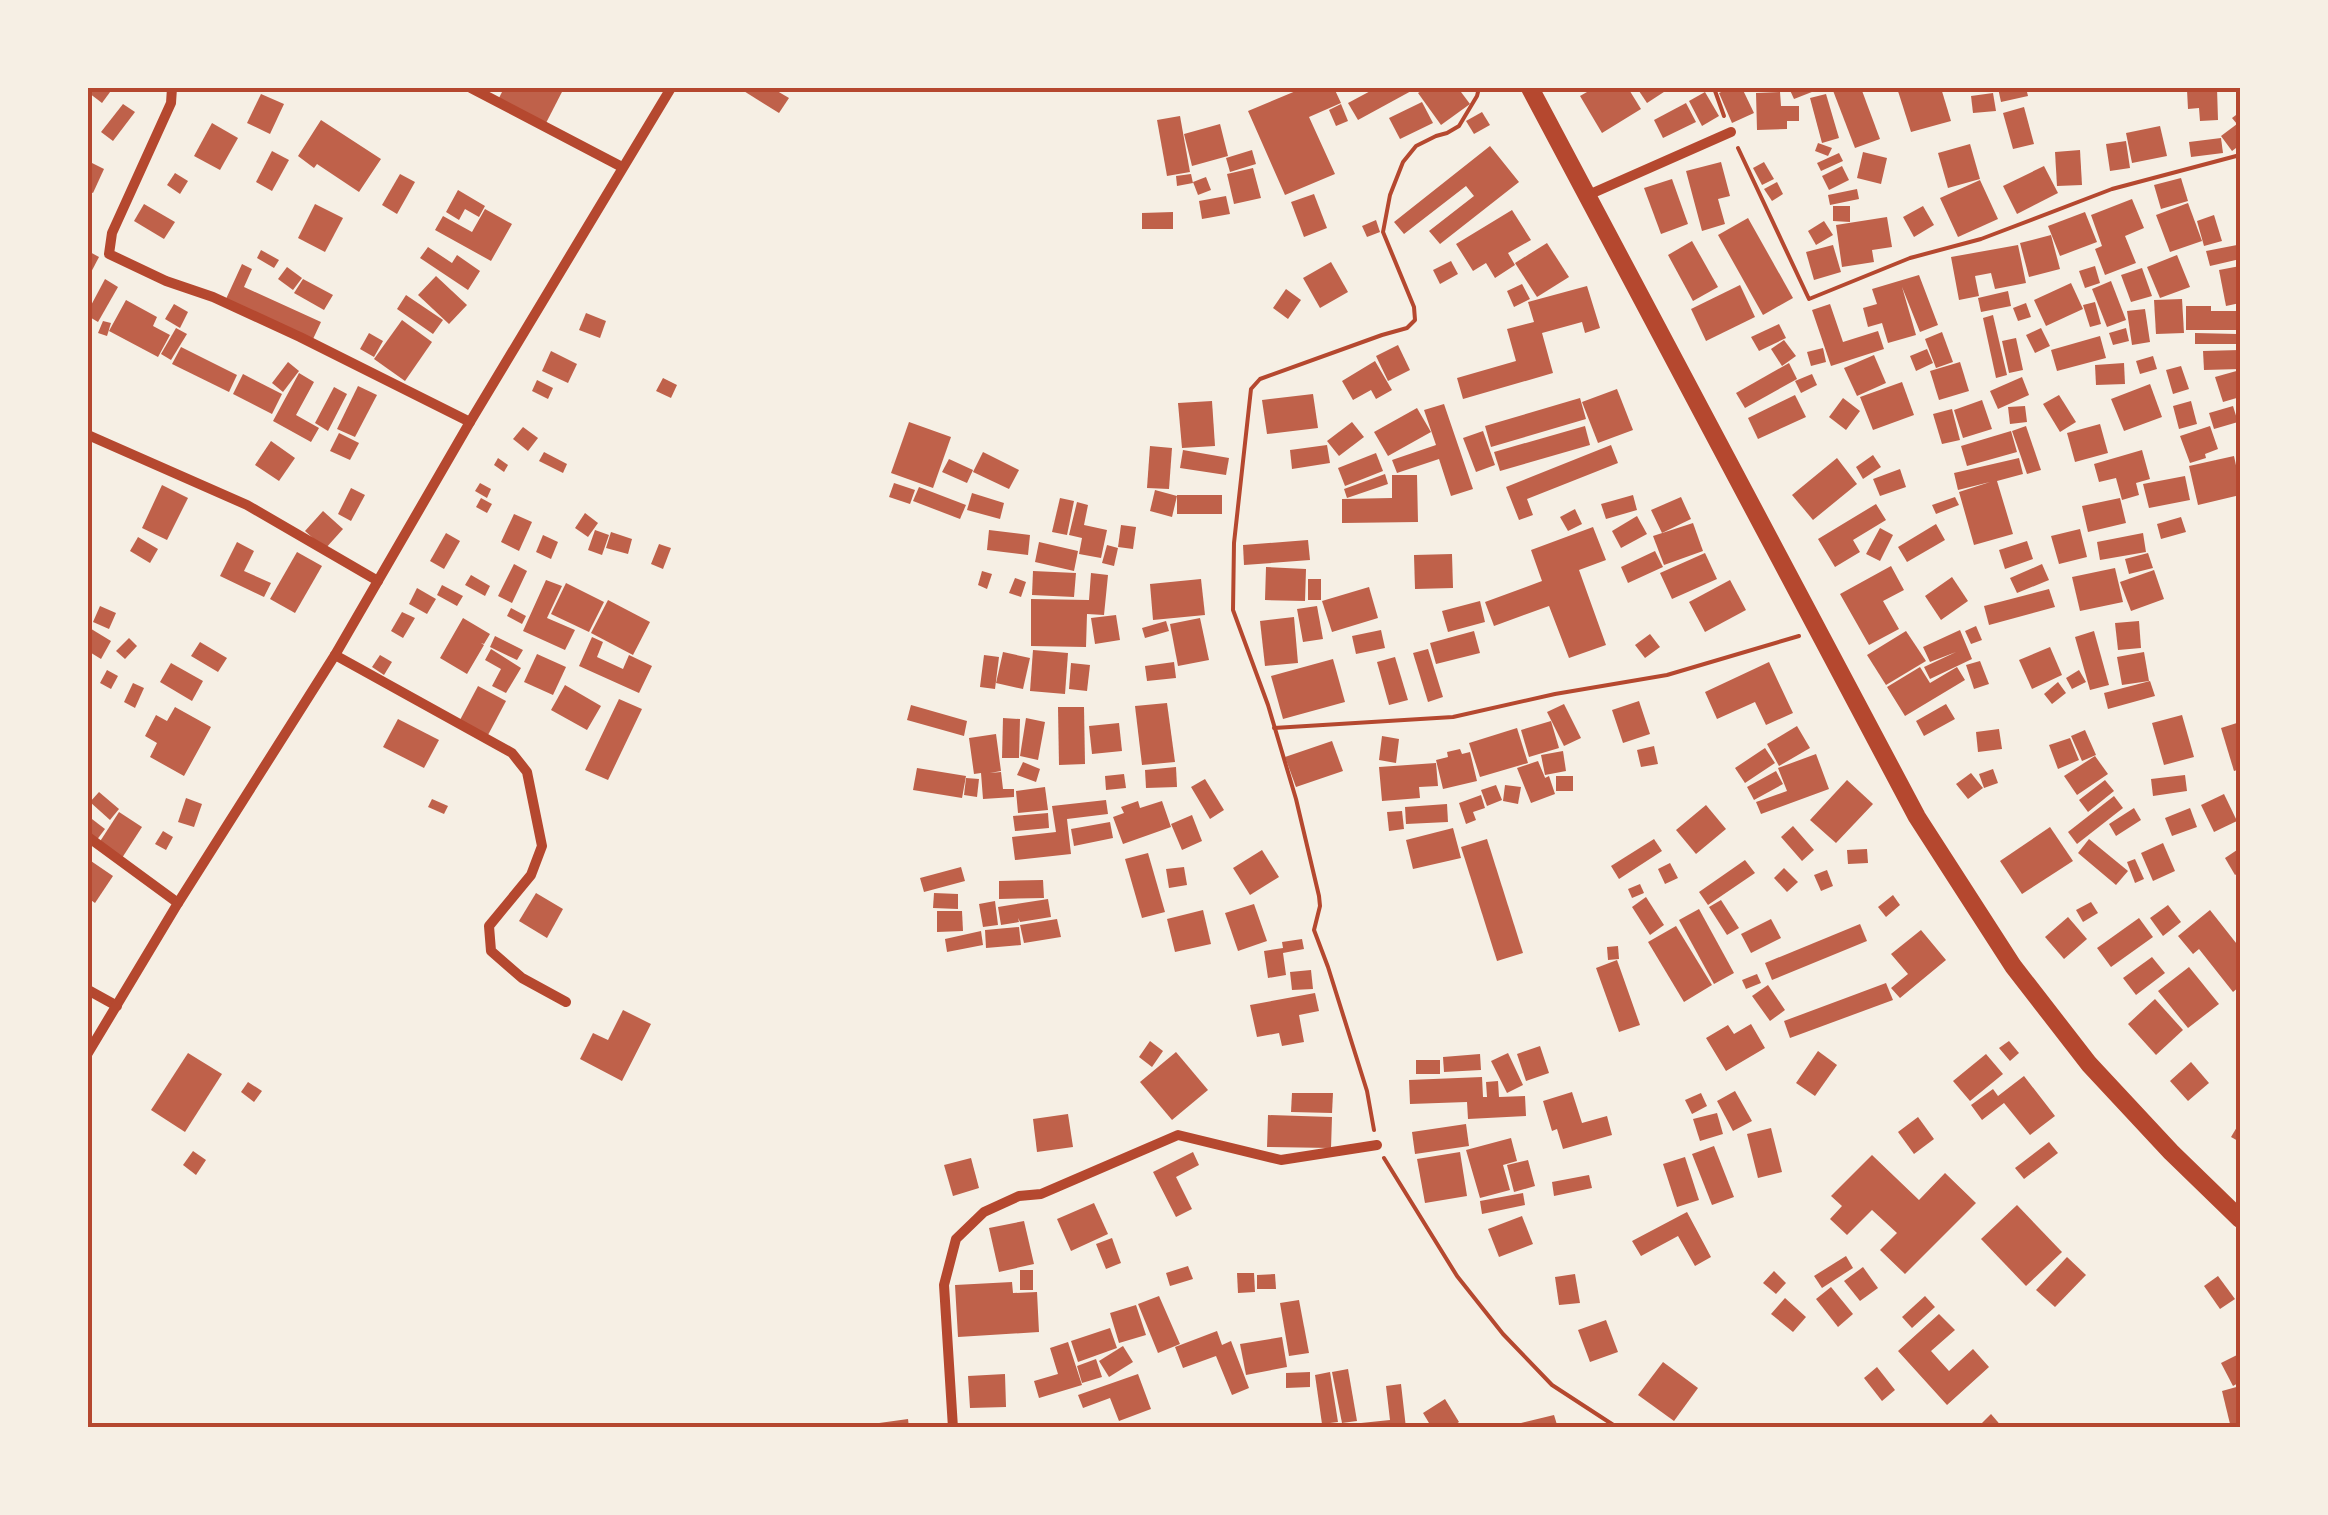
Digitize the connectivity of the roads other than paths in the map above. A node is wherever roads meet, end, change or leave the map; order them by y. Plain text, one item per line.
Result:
1 (172, 88) edge
2 (471, 88) edge
3 (671, 88) edge
4 (1530, 88) edge
5 (1731, 132) road end
6 (622, 167) junction
7 (1586, 196) junction
8 (470, 422) junction
9 (88, 435) edge
10 (378, 581) junction
11 (335, 656) junction
12 (88, 836) edge
13 (178, 903) junction
14 (88, 990) edge
15 (566, 1002) dead end
16 (116, 1006) junction
17 (88, 1053) edge
18 (1377, 1146) road end
19 (2240, 1219) edge
20 (953, 1428) edge

1 - 8 street
2 - 6 street
3 - 6 street
4 - 7 main road
5 - 7 street
6 - 8 street
7 - 19 main road
8 - 10 street
9 - 10 street
10 - 11 street
11 - 13 street
11 - 15 street
12 - 13 street
13 - 16 street
14 - 16 street
16 - 17 street
18 - 20 street

